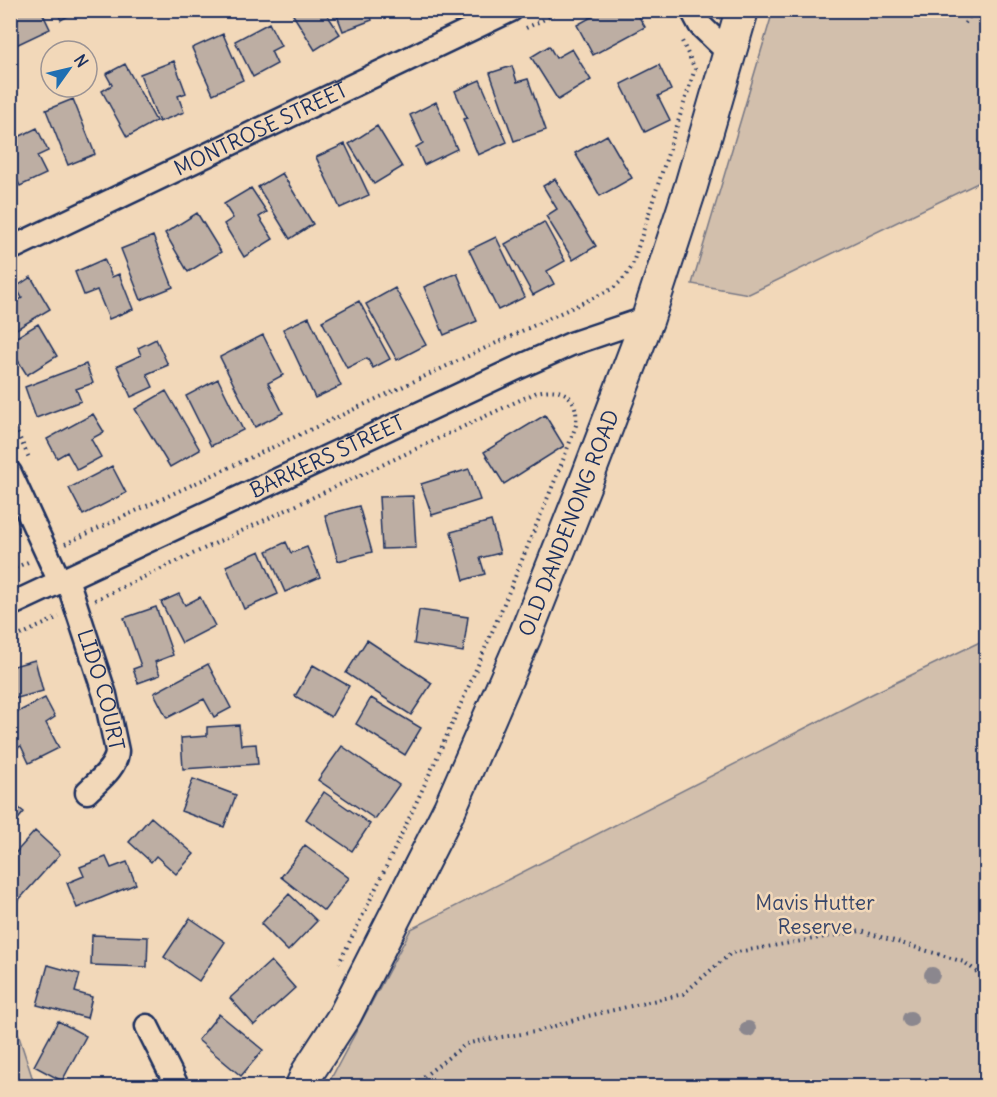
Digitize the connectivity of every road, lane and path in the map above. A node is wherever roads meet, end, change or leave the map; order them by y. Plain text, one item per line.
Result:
1 (511, 10) edge
2 (692, 10) edge
3 (742, 10) edge
4 (974, 10) edge
5 (965, 23) dead end
6 (677, 30) dead end
7 (730, 54) junction
8 (10, 249) edge
9 (648, 318) junction
10 (10, 473) edge
11 (67, 543) dead end
12 (64, 581) junction
13 (10, 605) edge
14 (77, 609) junction
15 (10, 640) edge
16 (87, 792) dead end
17 (338, 964) dead end
18 (987, 979) edge
19 (345, 1015) junction
20 (147, 1026) dead end
21 (177, 1086) edge
22 (302, 1086) edge
23 (316, 1086) edge
24 (416, 1086) edge

1 - 8 street, MONTROSE STREET
2 - 7 street
3 - 7 main road, OLD DANDENONG ROAD
4 - 5 path
6 - 11 path
7 - 9 main road, OLD DANDENONG ROAD
9 - 12 street, BARKERS STREET
9 - 19 main road, OLD DANDENONG ROAD
10 - 12 street, LIDO COURT
12 - 13 street, BARKERS STREET
12 - 14 street, LIDO COURT
14 - 15 path
14 - 16 street, LIDO COURT
14 - 17 path
18 - 24 path
19 - 22 main road, OLD DANDENONG ROAD
19 - 23 main road, OLD DANDENONG ROAD
20 - 21 street

